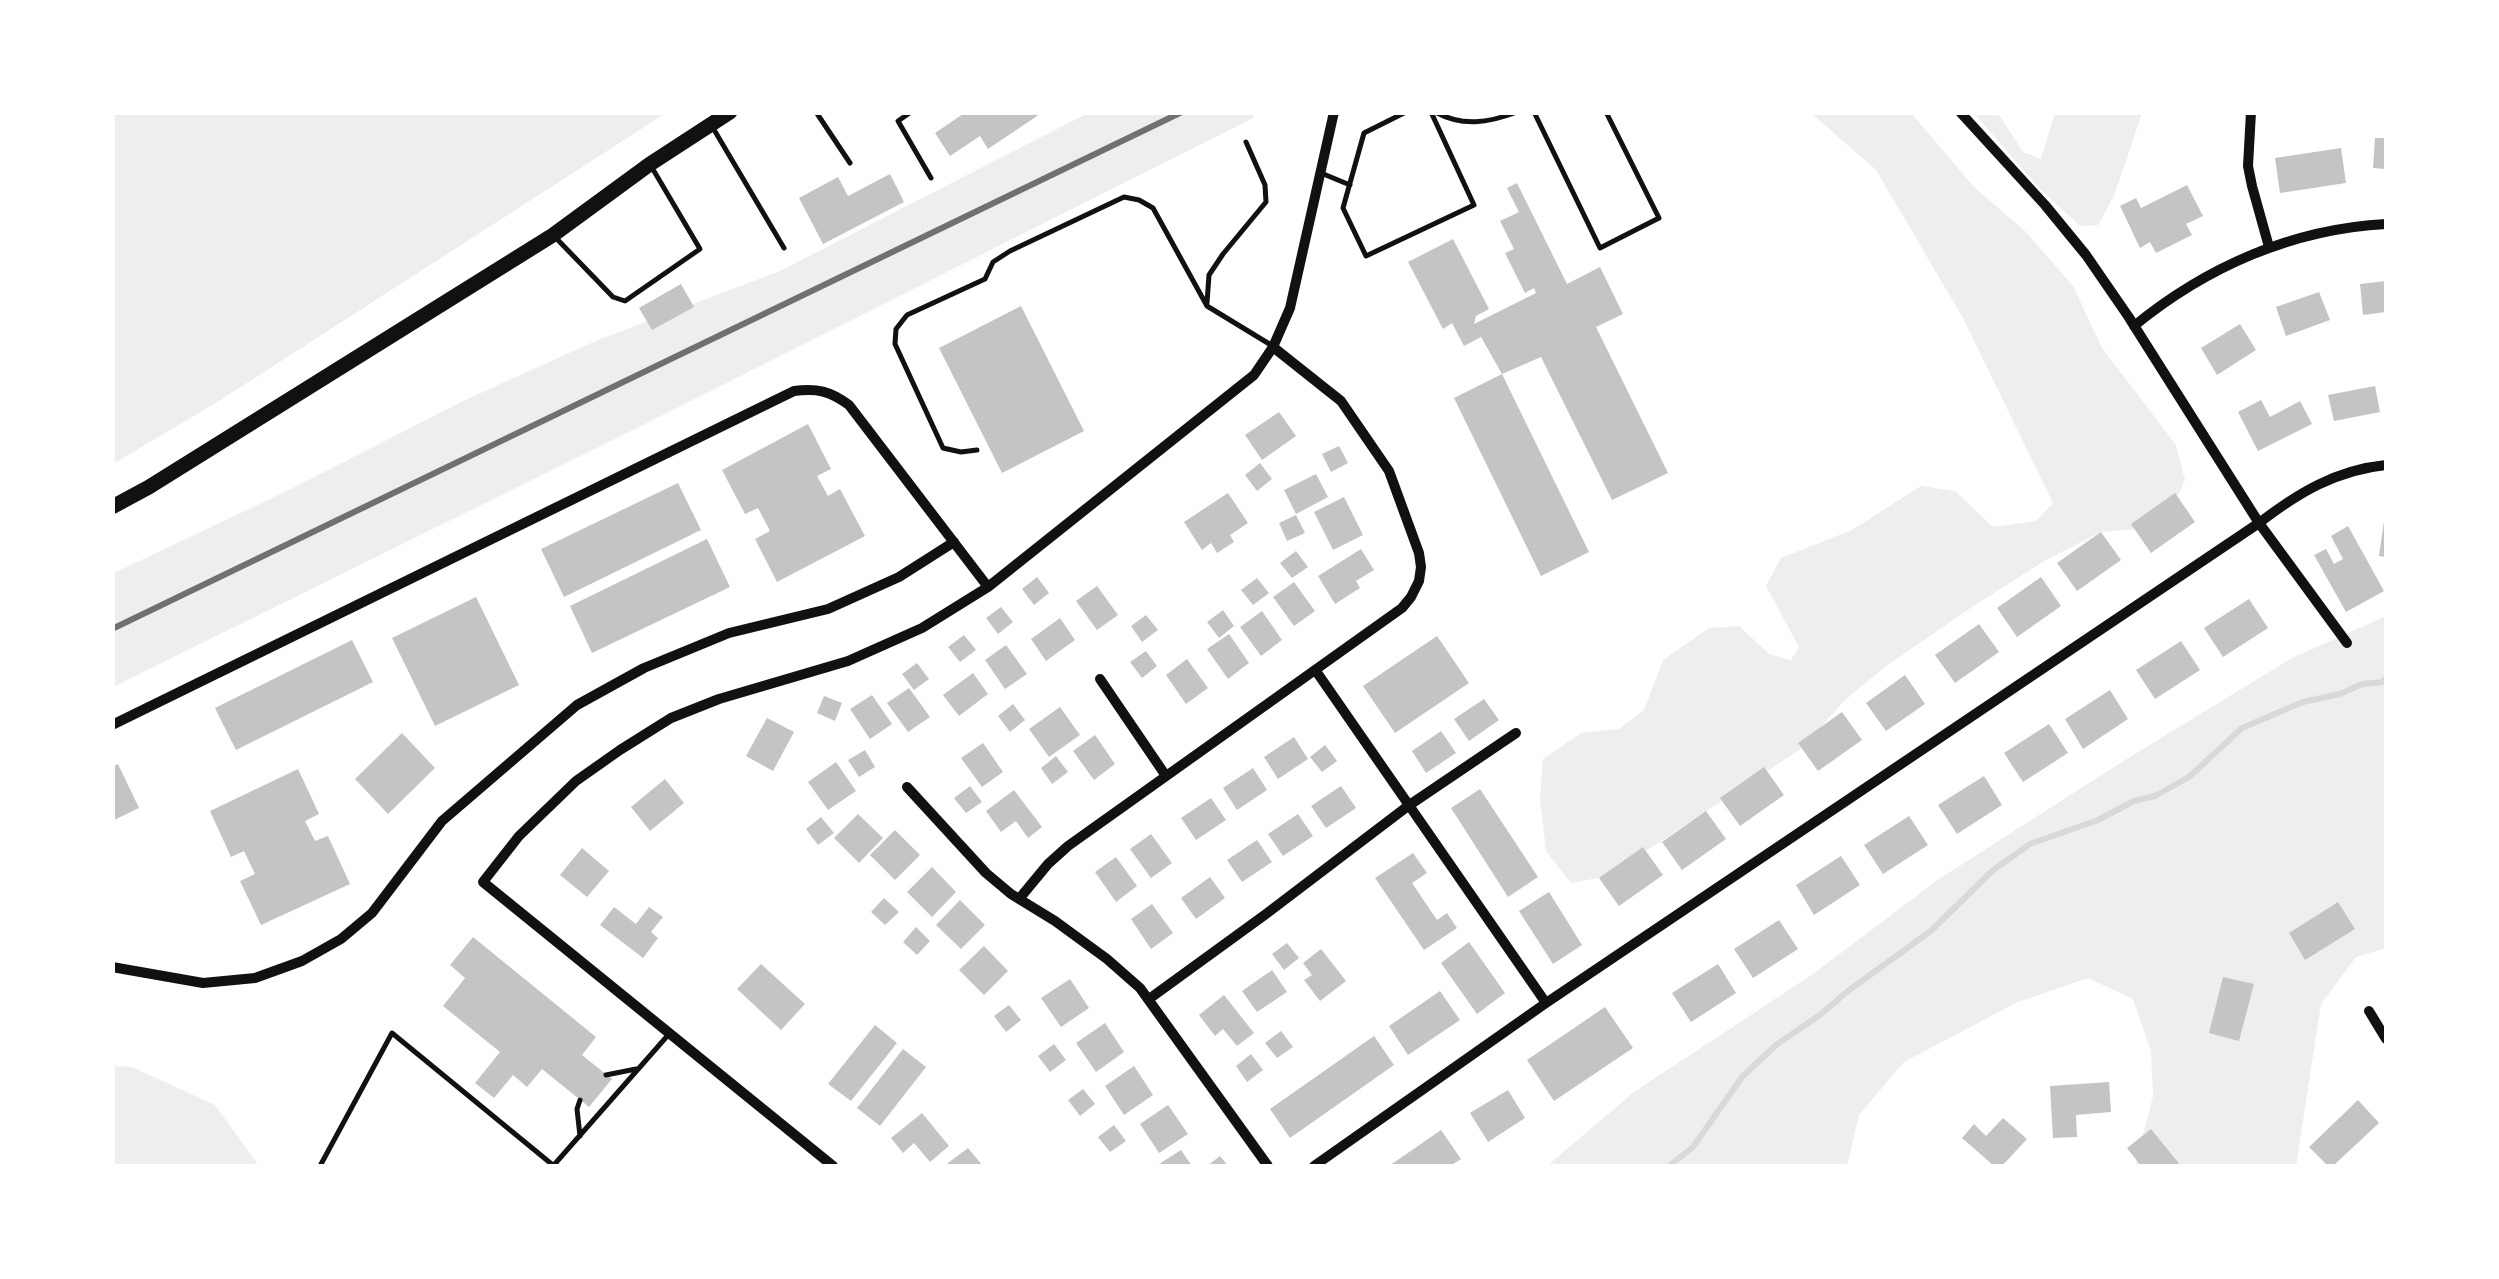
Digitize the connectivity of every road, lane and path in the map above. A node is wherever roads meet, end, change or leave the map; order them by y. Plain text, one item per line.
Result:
1 (730, 112) edge
2 (816, 112) edge
3 (911, 112) edge
4 (1334, 112) edge
5 (1406, 112) edge
6 (1433, 112) edge
7 (1517, 112) edge
8 (1534, 112) edge
9 (1606, 112) edge
10 (1960, 112) edge
11 (2251, 112) edge
12 (711, 125) junction
13 (1246, 142) dead end
14 (850, 163) dead end
15 (650, 164) junction
16 (1321, 172) junction
17 (931, 178) dead end
18 (1350, 185) junction
19 (2386, 224) edge
20 (553, 235) junction
21 (2269, 247) junction
22 (784, 248) dead end
23 (1207, 306) junction
24 (2134, 326) junction
25 (1273, 347) junction
26 (977, 450) dead end
27 (2386, 465) edge
28 (112, 507) edge
29 (2259, 523) junction
30 (954, 542) junction
31 (988, 587) junction
32 (2347, 643) dead end
33 (1316, 670) junction
34 (1100, 678) dead end
35 (112, 725) edge
36 (1516, 733) dead end
37 (1166, 776) junction
38 (907, 787) dead end
39 (1408, 806) junction
40 (1019, 899) junction
41 (112, 967) edge
42 (1149, 999) junction
43 (1546, 1002) junction
44 (2369, 1011) dead end
45 (669, 1034) junction
46 (2386, 1039) edge
47 (639, 1068) junction
48 (606, 1075) dead end
49 (580, 1100) dead end
50 (580, 1138) junction
51 (320, 1166) edge
52 (554, 1166) edge
53 (833, 1166) edge
54 (1268, 1166) edge
55 (1314, 1166) edge

1 - 12 main road
2 - 14 lane
3 - 17 lane
4 - 16 street
5 - 18 lane
6 - 7 lane
6 - 18 lane
8 - 9 lane
10 - 24 street
11 - 21 street
12 - 15 main road
12 - 22 lane
13 - 23 lane
15 - 20 main road
15 - 20 lane
16 - 18 lane
16 - 25 street
19 - 21 street
20 - 28 main road
21 - 24 street
23 - 25 lane
23 - 26 lane
24 - 29 street
25 - 31 street
25 - 33 street
27 - 29 street
29 - 32 street
29 - 43 street
30 - 31 street
30 - 35 street
30 - 41 street
31 - 45 street
33 - 37 street
33 - 39 street
34 - 37 street
36 - 39 street
37 - 40 street
38 - 40 street
39 - 42 street
39 - 43 street
40 - 42 street
42 - 54 street
43 - 55 street
44 - 46 street
45 - 47 lane
45 - 53 street
47 - 48 lane
47 - 50 lane
49 - 50 lane
50 - 52 lane
51 - 52 lane

